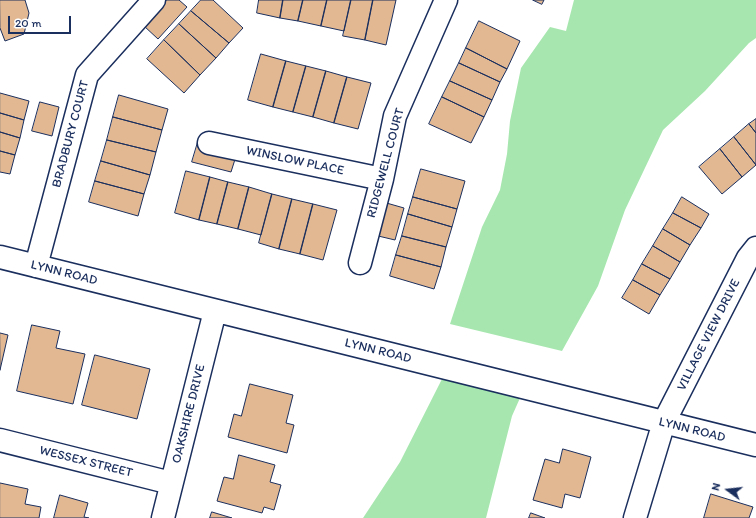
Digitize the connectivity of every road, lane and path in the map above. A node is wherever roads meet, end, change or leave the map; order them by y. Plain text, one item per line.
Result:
1 (154, 0) edge
2 (446, 0) edge
3 (209, 143) dead end
4 (382, 179) junction
5 (756, 248) edge
6 (0, 257) edge
7 (360, 263) dead end
8 (36, 266) junction
9 (215, 311) junction
10 (664, 422) junction
11 (0, 440) edge
12 (756, 446) edge
13 (171, 484) junction
14 (163, 518) edge
15 (635, 518) edge

1 - 8 street, BRADBURY COURT
2 - 4 street, RIDGEWELL COURT
3 - 4 street, WINSLOW PLACE
4 - 7 street, RIDGEWELL COURT
5 - 10 street, VILLAGE VIEW DRIVE
6 - 8 street, LYNN ROAD
8 - 9 street, LYNN ROAD
9 - 10 street, LYNN ROAD
9 - 13 street, OAKSHIRE DRIVE
10 - 12 street, LYNN ROAD
10 - 15 street, VILLAGE VIEW DRIVE
11 - 13 street, WESSEX STREET
13 - 14 street, OAKSHIRE DRIVE

